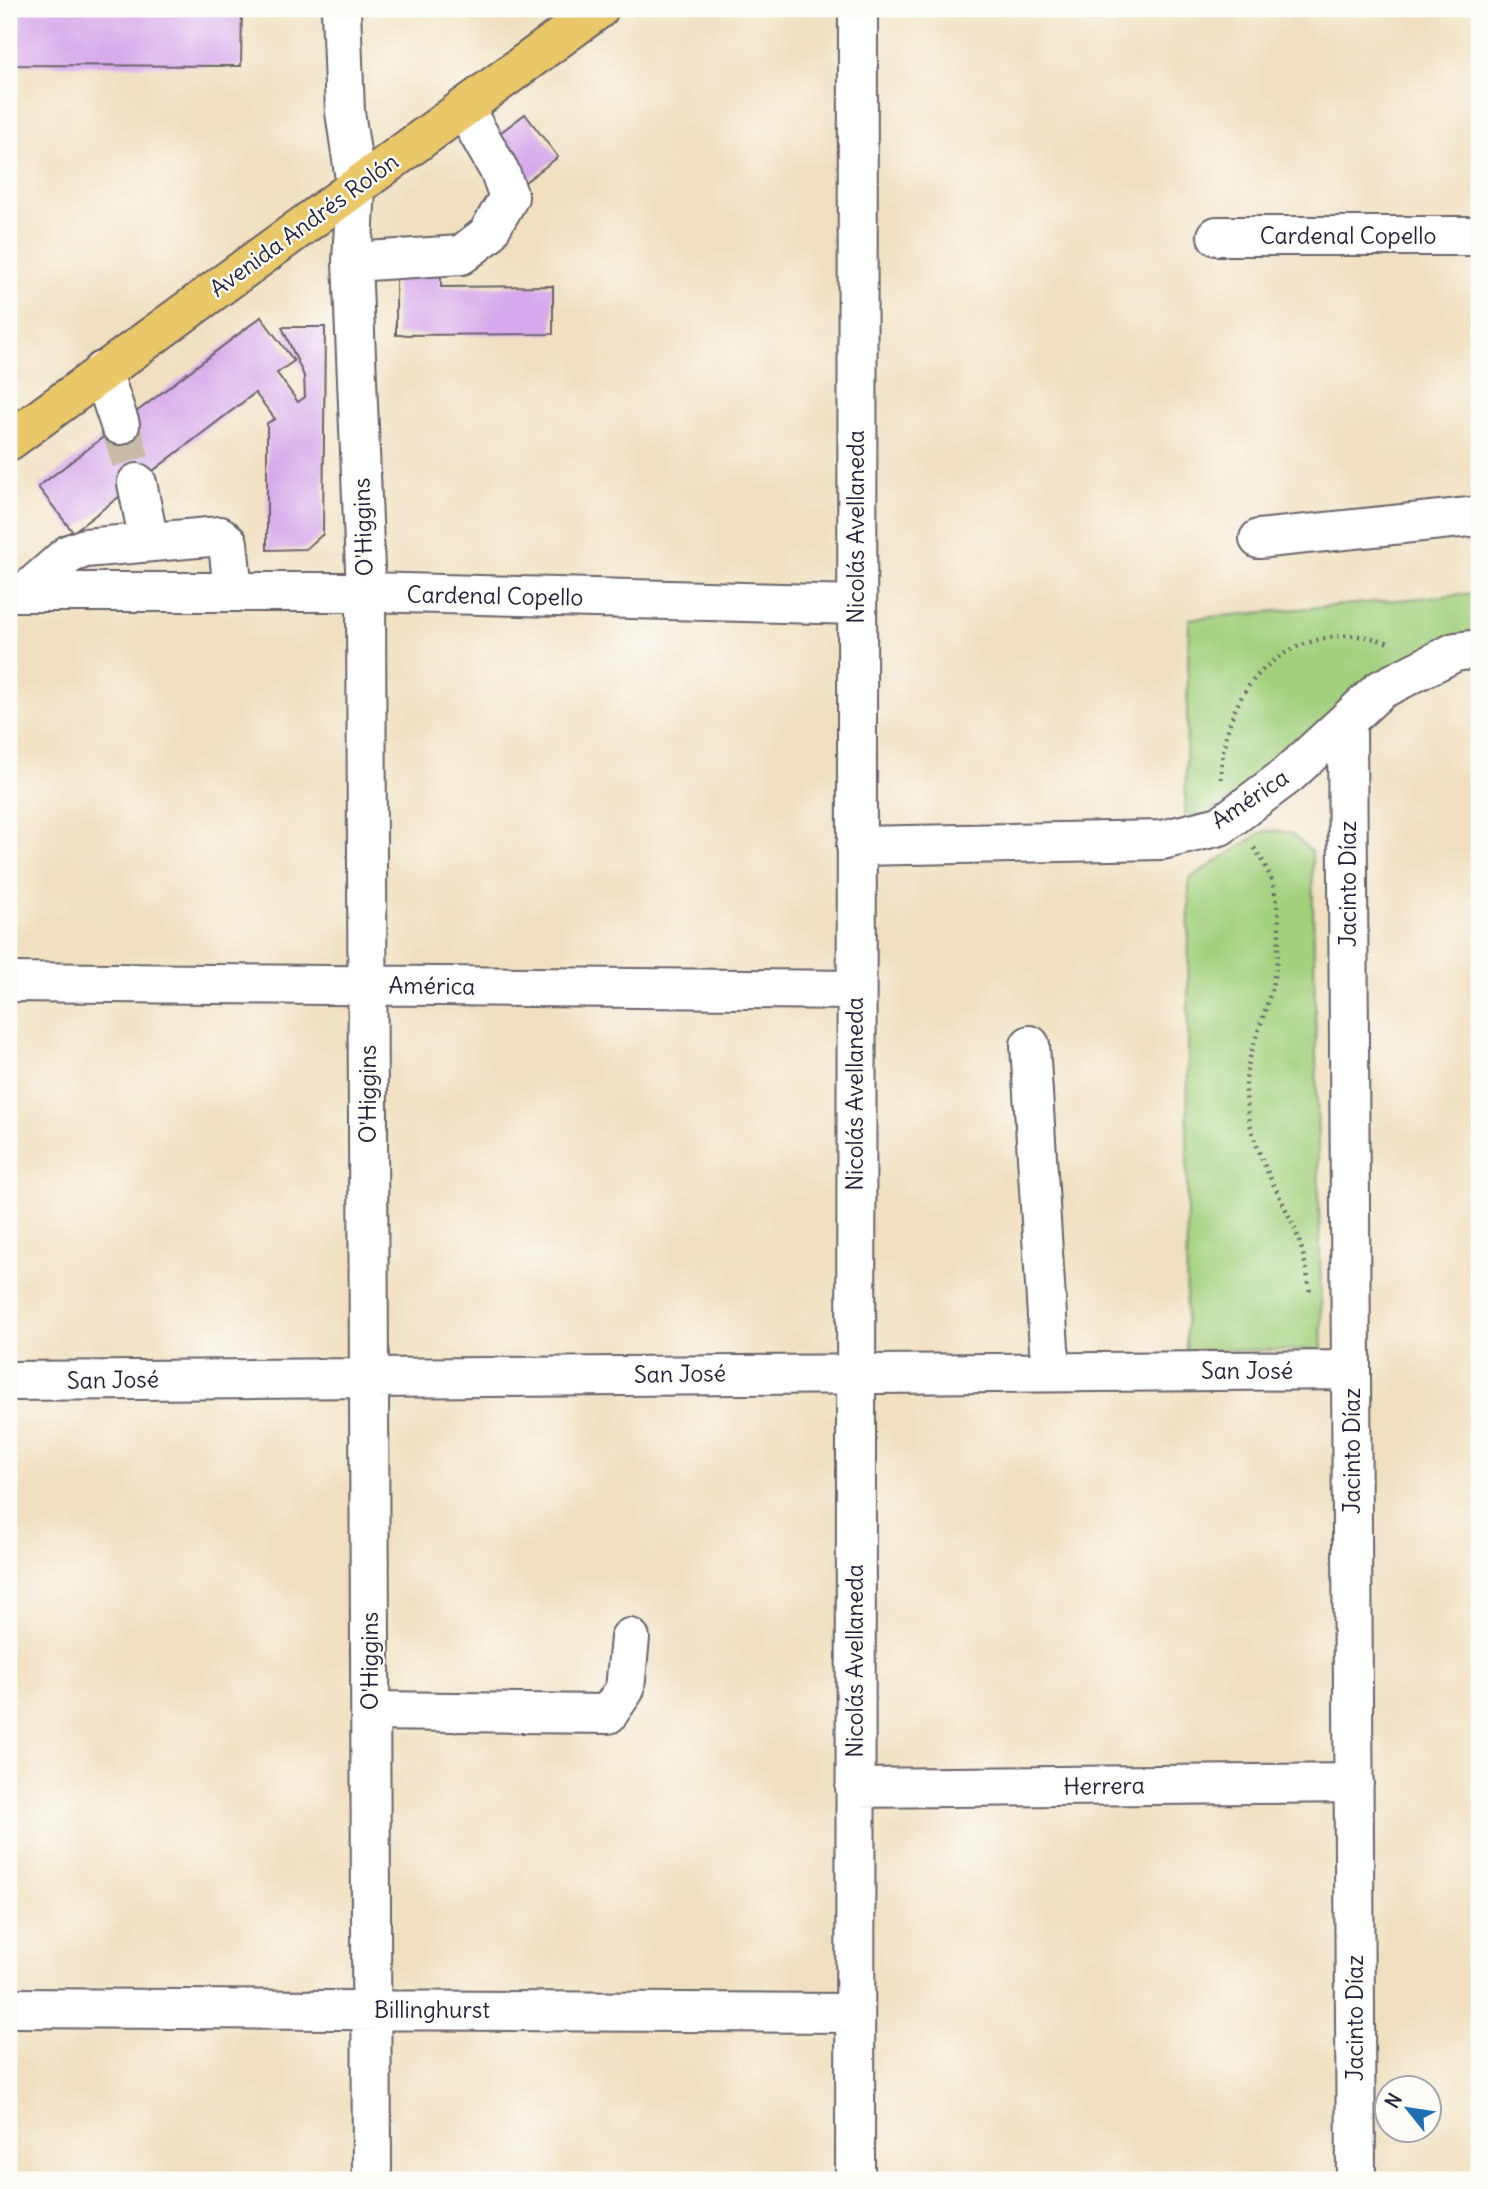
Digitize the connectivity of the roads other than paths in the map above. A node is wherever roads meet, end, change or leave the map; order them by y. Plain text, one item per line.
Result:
1 (341, 9) edge
2 (599, 9) edge
3 (858, 9) edge
4 (464, 107) junction
5 (356, 186) junction
6 (1217, 236) dead end
7 (1479, 236) edge
8 (352, 262) junction
9 (102, 371) junction
10 (120, 425) tunnel mouth
11 (9, 441) edge
12 (137, 483) tunnel mouth
13 (1479, 516) edge
14 (1259, 539) dead end
15 (149, 542) junction
16 (17, 592) edge
17 (233, 592) junction
18 (366, 592) junction
19 (856, 605) junction
20 (1479, 649) edge
21 (1347, 721) junction
22 (856, 846) junction
23 (9, 982) edge
24 (367, 986) junction
25 (855, 990) junction
26 (1030, 1045) dead end
27 (1351, 1370) junction
28 (1053, 1372) junction
29 (855, 1373) junction
30 (369, 1377) junction
31 (9, 1381) edge
32 (630, 1638) dead end
33 (371, 1711) junction
34 (1354, 1783) junction
35 (855, 1788) junction
36 (9, 2008) edge
37 (372, 2010) junction
38 (855, 2013) junction
39 (372, 2180) edge
40 (855, 2180) edge
41 (1327, 2180) edge
42 (1356, 2180) edge
43 (1366, 2180) edge

1 - 5 street, O'Higgins
2 - 4 main road, Avenida Andrés Rolón
3 - 19 street, Nicolás Avellaneda
4 - 5 main road, Avenida Andrés Rolón
4 - 8 street
5 - 8 street, O'Higgins
5 - 9 main road, Avenida Andrés Rolón
6 - 7 street, Cardenal Copello
8 - 18 street, O'Higgins
9 - 10 street
9 - 11 main road, Avenida Andrés Rolón
12 - 15 street
13 - 14 street
15 - 16 street
15 - 17 street
16 - 17 street, Cardenal Copello
17 - 18 street, Cardenal Copello
18 - 19 street, Cardenal Copello
18 - 24 street, O'Higgins
19 - 22 street, Nicolás Avellaneda
20 - 21 street, América
21 - 22 street, América
21 - 27 street, Jacinto Díaz
22 - 25 street, Nicolás Avellaneda
23 - 24 street, América
24 - 25 street, América
24 - 30 street, O'Higgins
25 - 29 street, Nicolás Avellaneda
26 - 28 street
27 - 28 street, San José
27 - 34 street, Jacinto Díaz
28 - 29 street, San José
29 - 30 street, San José
29 - 35 street, Nicolás Avellaneda
30 - 31 street, San José
30 - 33 street, O'Higgins
32 - 33 street
33 - 37 street, O'Higgins
34 - 35 street, Herrera
34 - 42 street, Jacinto Díaz
35 - 38 street, Nicolás Avellaneda
36 - 37 street, Billinghurst
37 - 38 street, Billinghurst
37 - 39 street, O'Higgins
38 - 40 street, Nicolás Avellaneda
41 - 42 street
42 - 43 street

